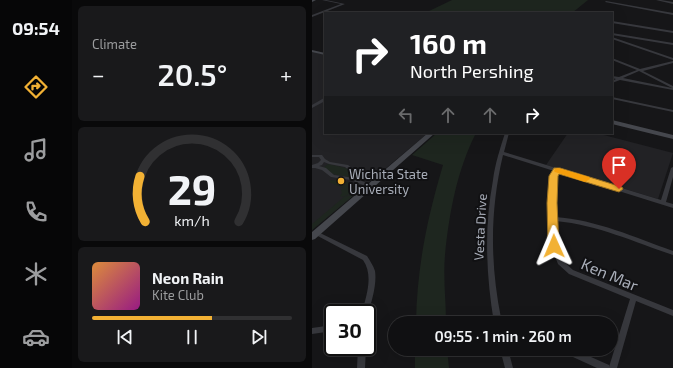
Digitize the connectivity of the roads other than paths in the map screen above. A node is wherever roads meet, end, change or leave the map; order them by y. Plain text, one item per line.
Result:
1 (323, 0) edge
2 (657, 0) edge
3 (606, 2) dead end
4 (673, 3) edge
5 (673, 14) edge
6 (312, 16) edge
7 (613, 22) edge
8 (673, 32) edge
9 (613, 34) edge
10 (613, 38) edge
11 (673, 44) edge
12 (312, 49) edge
13 (324, 53) edge
14 (613, 59) edge
15 (673, 61) edge
16 (641, 70) junction
17 (613, 77) edge
18 (620, 79) junction
19 (613, 82) edge
20 (673, 88) edge
21 (324, 97) edge
22 (613, 98) edge
23 (324, 100) edge
24 (312, 103) edge
25 (312, 106) edge
26 (673, 111) edge
27 (613, 122) edge
28 (431, 134) edge
29 (507, 134) edge
30 (673, 137) edge
31 (501, 154) junction
32 (312, 156) edge
33 (323, 160) junction
34 (314, 167) edge
35 (673, 169) edge
36 (557, 170) junction
37 (373, 184) junction
38 (663, 203) junction
39 (673, 206) edge
40 (553, 219) junction
41 (314, 235) edge
42 (673, 253) edge
43 (634, 298) junction
44 (368, 304) edge
45 (673, 314) edge
46 (497, 316) edge
47 (324, 329) edge
48 (312, 331) edge
49 (362, 356) edge
50 (506, 356) edge
51 (580, 356) edge
52 (361, 368) edge
53 (509, 368) edge
54 (606, 368) edge
55 (613, 368) edge

1 - 6 street
2 - 4 street
3 - 5 street
7 - 8 street
9 - 11 street
10 - 15 street
12 - 13 street
14 - 16 street
15 - 16 street
16 - 18 street
16 - 20 street
17 - 18 street
18 - 19 street
18 - 20 street
21 - 24 street
22 - 26 street
23 - 25 street
27 - 30 street
28 - 37 street
29 - 31 street, Vesta Drive
31 - 36 street
31 - 46 street, Vesta Drive
32 - 33 street
33 - 34 street
33 - 37 street
34 - 37 street
35 - 38 street
36 - 38 street
36 - 40 street, Ken Mar
37 - 41 street
38 - 39 street
40 - 42 street
40 - 43 street, Ken Mar
41 - 44 street
43 - 45 street, Ken Mar
43 - 55 street
47 - 48 street
49 - 52 street
50 - 53 street
51 - 54 street

